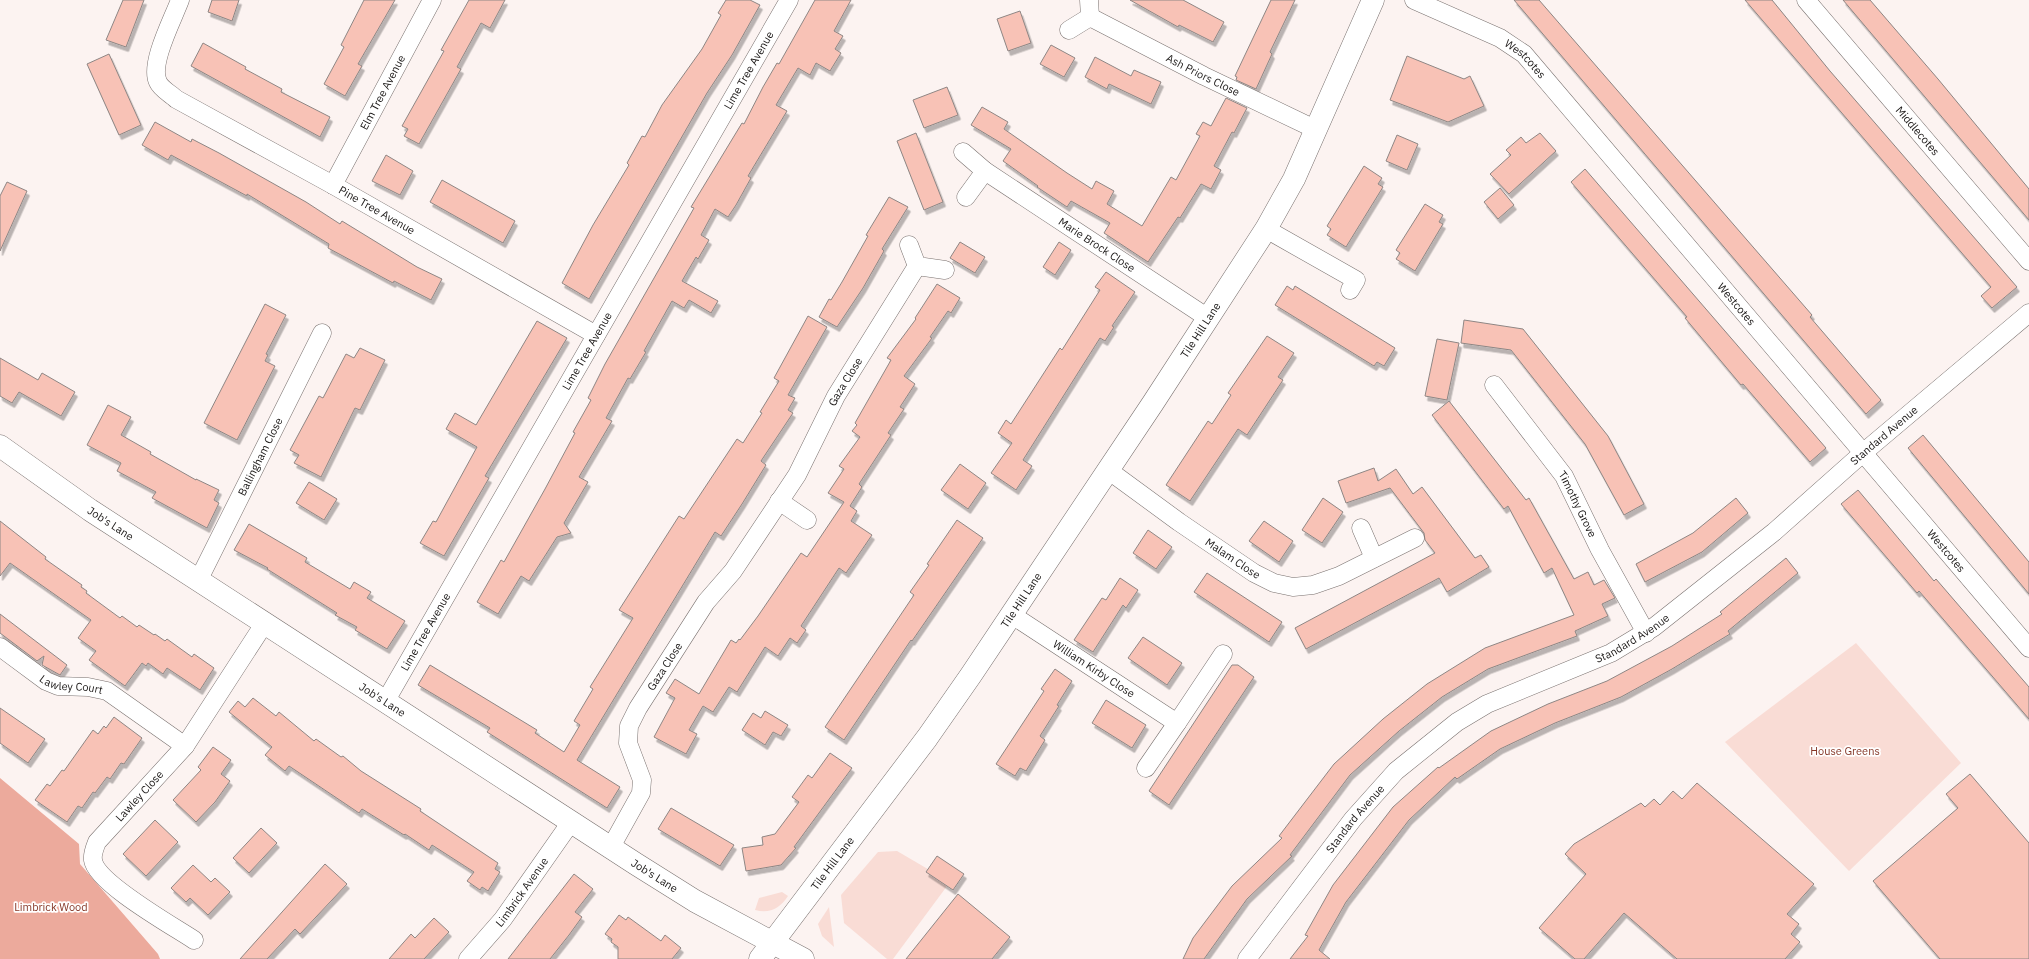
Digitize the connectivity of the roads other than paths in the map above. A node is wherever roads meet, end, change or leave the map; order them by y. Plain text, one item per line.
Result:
1 (180, 0) edge
2 (432, 0) edge
3 (789, 0) edge
4 (1373, 0) edge
5 (1414, 0) edge
6 (1806, 0) edge
7 (1089, 8) edge
8 (1069, 30) dead end
9 (1317, 130) junction
10 (962, 152) dead end
11 (985, 171) junction
12 (333, 185) junction
13 (966, 197) dead end
14 (1266, 228) junction
15 (909, 245) dead end
16 (2029, 261) edge
17 (917, 266) junction
18 (945, 270) dead end
19 (1350, 290) dead end
20 (2029, 313) edge
21 (1208, 318) junction
22 (322, 333) dead end
23 (596, 335) junction
24 (1494, 385) dead end
25 (0, 446) edge
26 (1864, 452) junction
27 (1108, 470) junction
28 (780, 501) junction
29 (807, 520) dead end
30 (1361, 528) dead end
31 (1415, 538) dead end
32 (1374, 558) junction
33 (198, 581) junction
34 (1012, 616) junction
35 (264, 624) junction
36 (1646, 633) junction
37 (0, 647) edge
38 (2029, 648) edge
39 (1222, 654) dead end
40 (385, 702) junction
41 (1177, 723) junction
42 (185, 746) junction
43 (1146, 768) dead end
44 (571, 822) junction
45 (610, 847) junction
46 (194, 940) dead end
47 (766, 950) edge
48 (468, 959) edge
49 (803, 959) edge
50 (1247, 959) edge

1 - 12 street, Pine Tree Avenue
2 - 12 street, Elm Tree Avenue
3 - 23 street, Lime Tree Avenue
4 - 9 main road, Tile Hill Lane
5 - 26 street, Westcotes
6 - 16 street, Middlecotes
7 - 8 street, Ash Priors Close
7 - 9 street, Ash Priors Close
9 - 14 main road, Tile Hill Lane
10 - 11 street, Marie Brock Close
11 - 13 street
11 - 21 street, Marie Brock Close
12 - 23 street, Pine Tree Avenue
14 - 19 street
14 - 21 main road, Tile Hill Lane
15 - 17 street
17 - 18 street
17 - 28 street, Gaza Close
20 - 26 street, Standard Avenue
21 - 27 main road, Tile Hill Lane
22 - 33 street, Ballingham Close
23 - 40 street, Lime Tree Avenue
24 - 36 street, Timothy Grove
25 - 33 main road, Job's Lane
26 - 36 street, Standard Avenue
26 - 38 street, Westcotes
27 - 32 street, Malam Close
27 - 34 main road, Tile Hill Lane
28 - 29 street
28 - 45 street, Gaza Close
30 - 32 street
31 - 32 street, Malam Close
33 - 35 main road, Job's Lane
34 - 41 street, William Kirby Close
34 - 47 main road, Tile Hill Lane
35 - 40 main road, Job's Lane
35 - 42 street, Lawley Close
36 - 50 street, Standard Avenue
37 - 42 street, Lawley Court
39 - 41 street
40 - 44 main road, Job's Lane
41 - 43 street
42 - 46 street, Lawley Close
44 - 45 main road, Job's Lane
44 - 48 street, Limbrick Avenue
45 - 47 main road, Job's Lane
47 - 49 main road, Job's Lane

